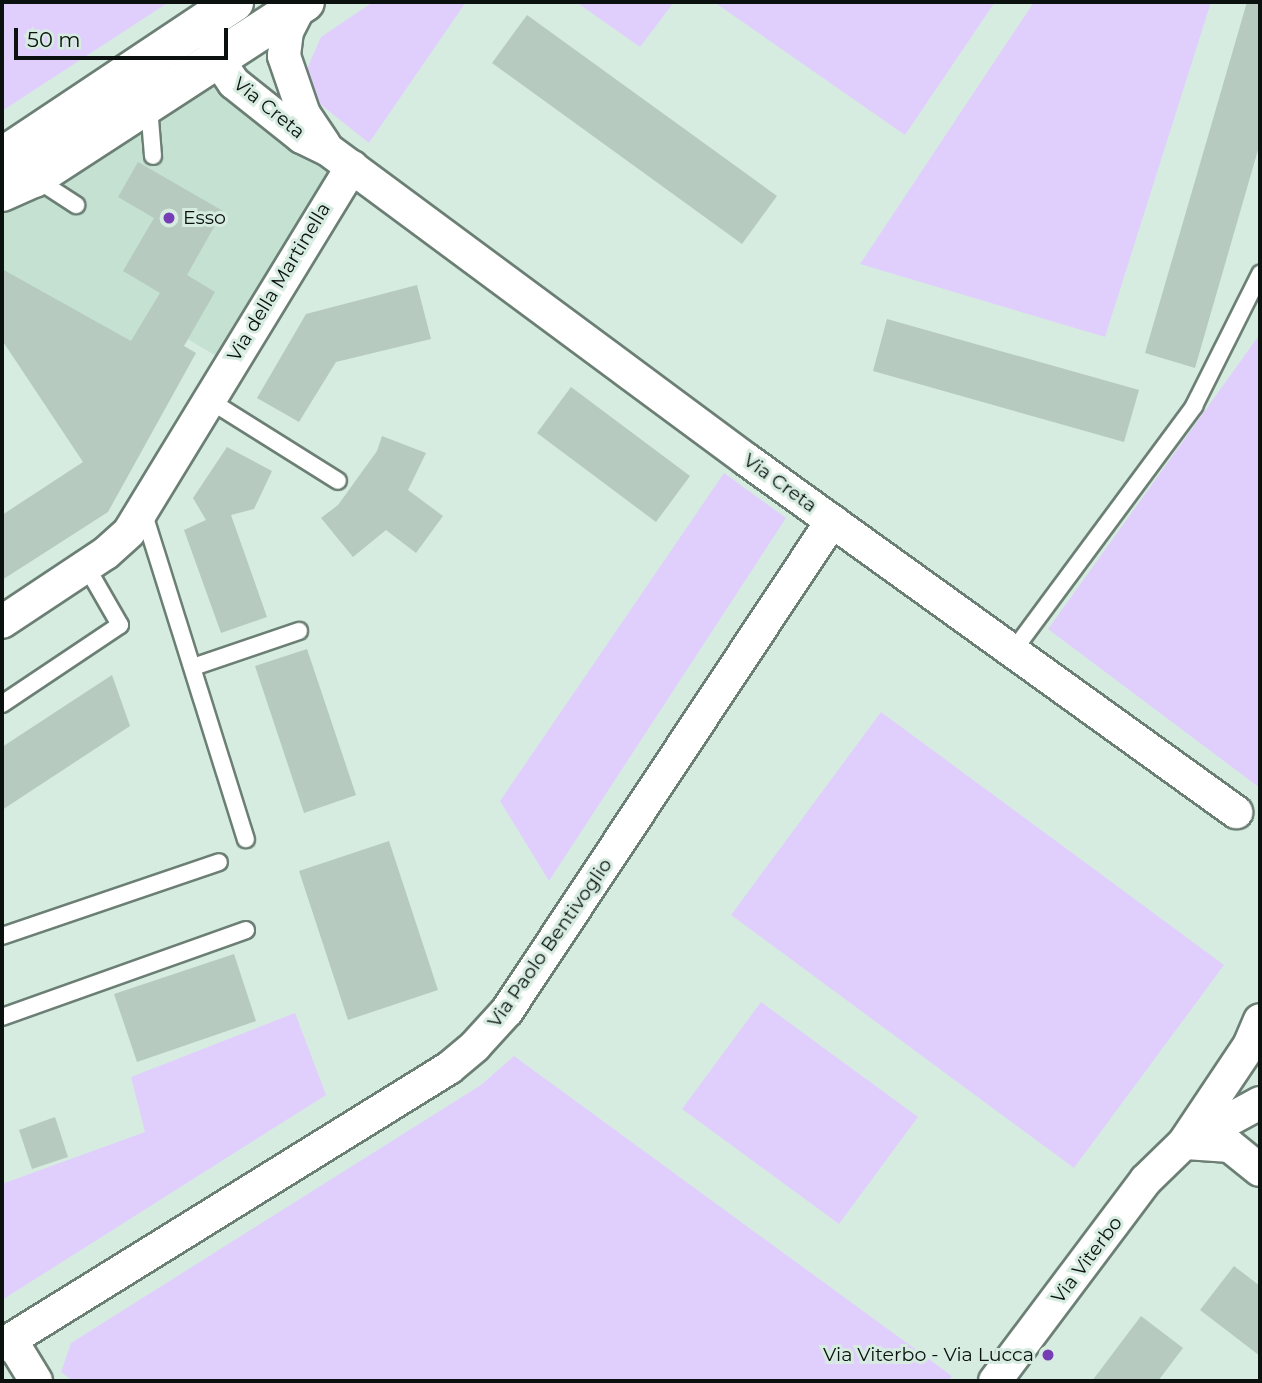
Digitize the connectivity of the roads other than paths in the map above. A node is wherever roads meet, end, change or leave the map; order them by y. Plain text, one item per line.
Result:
1 (303, 2) edge
2 (223, 10) edge
3 (217, 58) junction
4 (117, 83) junction
5 (149, 104) junction
6 (15, 149) edge
7 (153, 156) dead end
8 (340, 158) junction
9 (18, 185) edge
10 (76, 205) dead end
11 (1260, 274) edge
12 (209, 400) junction
13 (338, 481) dead end
14 (142, 508) junction
15 (832, 521) junction
16 (86, 566) junction
17 (2, 622) edge
18 (299, 631) dead end
19 (1013, 651) junction
20 (193, 667) junction
21 (2, 704) edge
22 (1236, 812) dead end
23 (246, 839) dead end
24 (219, 862) dead end
25 (246, 930) dead end
26 (2, 936) edge
27 (2, 1017) edge
28 (1257, 1034) edge
29 (1260, 1103) edge
30 (1184, 1143) junction
31 (1260, 1170) edge
32 (6, 1342) edge
33 (36, 1381) edge
34 (995, 1381) edge

1 - 3 street
1 - 8 street, Via Creta
2 - 3 street
2 - 4 street
3 - 5 street
3 - 8 street, Via Creta
4 - 5 street
4 - 6 street
5 - 7 lane
5 - 9 street
6 - 9 street
8 - 12 street, Via della Martinella
8 - 15 street, Via Creta
9 - 10 lane
11 - 19 lane
12 - 13 lane
12 - 14 street, Via della Martinella
14 - 16 street, Via della Martinella
14 - 20 lane
15 - 19 street, Via Creta
15 - 32 street, Via Paolo Bentivoglio
16 - 17 street, Via della Martinella
16 - 21 lane
18 - 20 lane
19 - 22 street, Via Creta
20 - 23 lane
24 - 26 lane
25 - 27 lane
28 - 30 street, Via Viterbo
29 - 30 street, Via Viterbo
30 - 31 street
30 - 34 street, Via Viterbo
32 - 33 street

